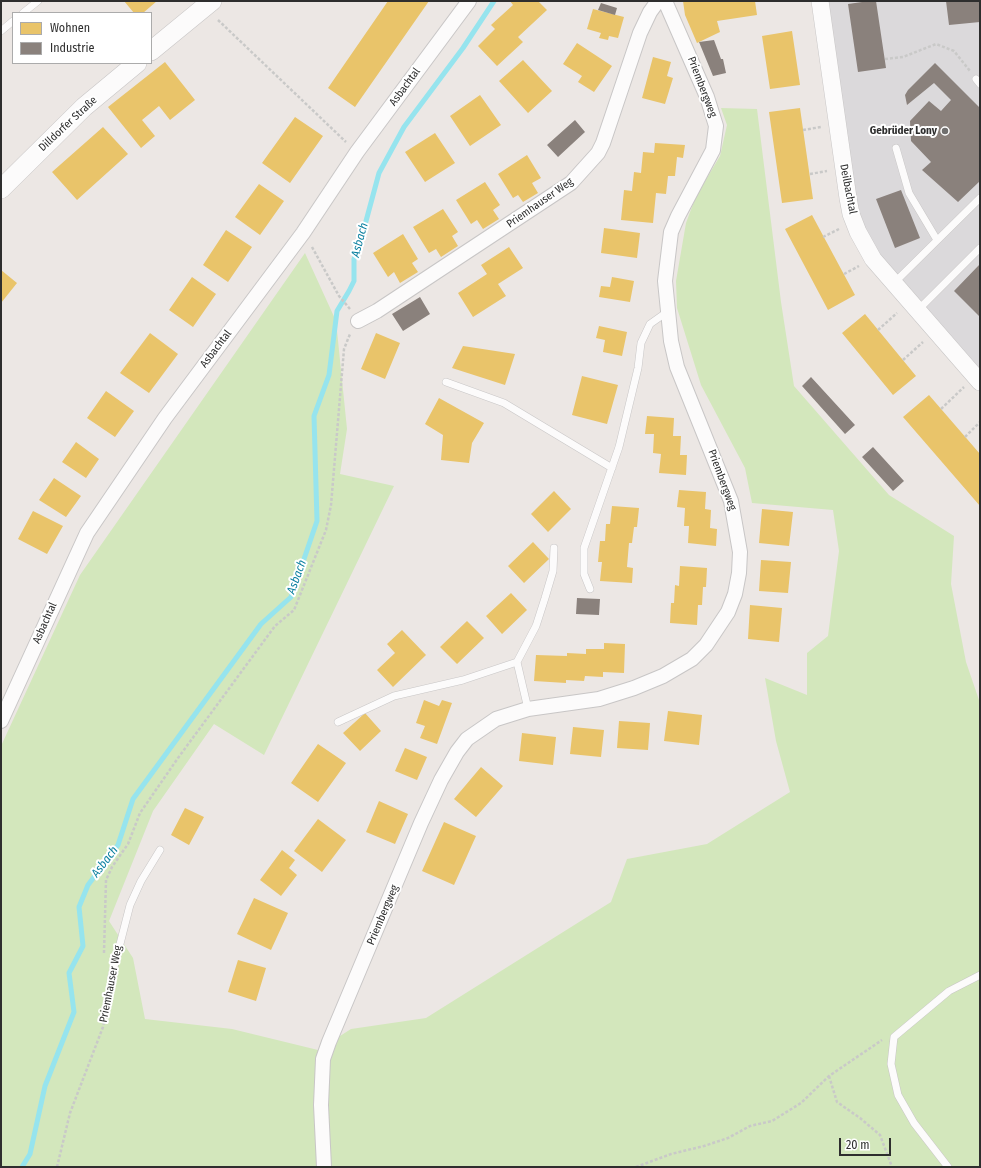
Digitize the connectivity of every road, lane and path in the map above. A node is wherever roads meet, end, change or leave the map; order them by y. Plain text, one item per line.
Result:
1 (38, 1) edge
2 (469, 1) edge
3 (658, 1) edge
4 (665, 1) edge
5 (820, 1) edge
6 (208, 4) edge
7 (24, 12) edge
8 (12, 22) edge
9 (1, 31) edge
10 (152, 50) edge
11 (885, 59) dead end
12 (136, 64) edge
13 (978, 82) edge
14 (896, 148) dead end
15 (357, 152) junction
16 (1, 189) edge
17 (980, 198) edge
18 (303, 233) junction
19 (937, 240) junction
20 (980, 248) edge
21 (894, 283) junction
22 (913, 307) junction
23 (349, 308) dead end
24 (667, 312) junction
25 (358, 321) joint
26 (878, 330) dead end
27 (935, 331) junction
28 (903, 360) dead end
29 (977, 379) edge
30 (446, 382) dead end
31 (941, 409) dead end
32 (980, 422) edge
33 (965, 437) dead end
34 (612, 468) junction
35 (554, 548) dead end
36 (590, 589) dead end
37 (517, 662) junction
38 (528, 709) junction
39 (1, 721) edge
40 (338, 722) dead end
41 (160, 850) dead end
42 (980, 975) edge
43 (111, 979) junction
44 (894, 1037) junction
45 (829, 1076) junction
46 (57, 1167) edge
47 (324, 1167) edge
48 (636, 1167) edge
49 (892, 1167) edge
50 (948, 1167) edge

1 - 7 lane
2 - 15 street, Asbachtal
3 - 25 street, Priemhauser Weg
4 - 24 street, Priembergweg
5 - 21 street, Deilbachtal
6 - 10 main road
6 - 15 path
8 - 9 lane
11 - 13 path
12 - 16 main road, Dilldorfer Straße
14 - 19 lane
15 - 18 street, Asbachtal
17 - 19 lane
18 - 23 path
18 - 39 street, Asbachtal
19 - 21 lane
20 - 22 lane
21 - 22 street, Deilbachtal
22 - 26 path
22 - 27 street, Deilbachtal
24 - 34 lane
24 - 38 street, Priembergweg
25 - 43 path
27 - 28 path
27 - 29 street, Deilbachtal
29 - 31 path
30 - 34 lane
32 - 33 path
34 - 36 lane
35 - 37 lane
37 - 38 lane
37 - 40 lane
38 - 47 street, Priembergweg
41 - 43 lane, Priemhauser Weg
42 - 44 lane
43 - 46 path, Priemhauser Weg
44 - 45 path
44 - 50 lane
45 - 48 path
45 - 49 path

